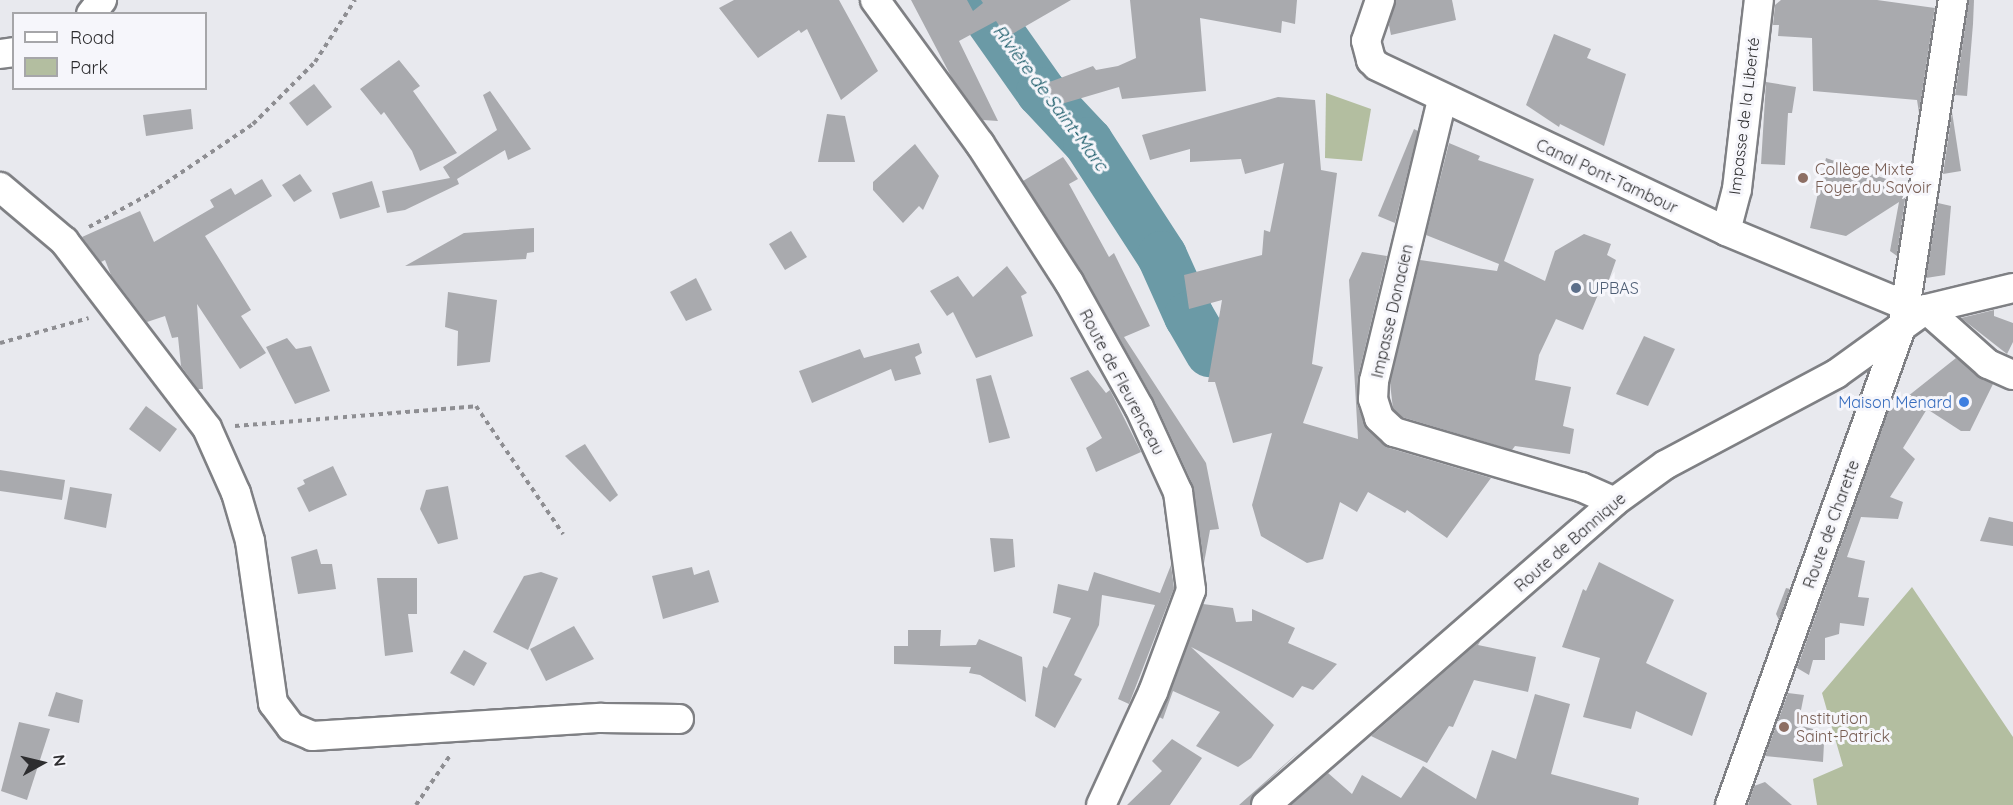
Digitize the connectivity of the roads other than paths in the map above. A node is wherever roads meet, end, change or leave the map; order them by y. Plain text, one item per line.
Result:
1 (102, 0) edge
2 (875, 0) edge
3 (1380, 0) edge
4 (1759, 0) edge
5 (1953, 0) edge
6 (93, 12) edge
7 (1442, 100) junction
8 (0, 187) edge
9 (1726, 231) junction
10 (2013, 288) edge
11 (1912, 312) junction
12 (2013, 375) edge
13 (1614, 502) junction
14 (679, 719) dead end
15 (1101, 805) edge
16 (1266, 805) edge
17 (1730, 805) edge

1 - 6 street
2 - 15 street, Route de Fleurenceau
3 - 7 street, Canal Pont-Tambour
4 - 9 street, Impasse de la Liberté
5 - 11 street, Route de Charette
7 - 9 street, Canal Pont-Tambour
7 - 13 street, Impasse Donacien
8 - 14 street
9 - 11 street, Canal Pont-Tambour
10 - 11 street
11 - 12 street, Canal Pont-Tambour
11 - 13 street, Route de Bannique
11 - 17 street, Route de Charette
13 - 16 street, Route de Bannique

